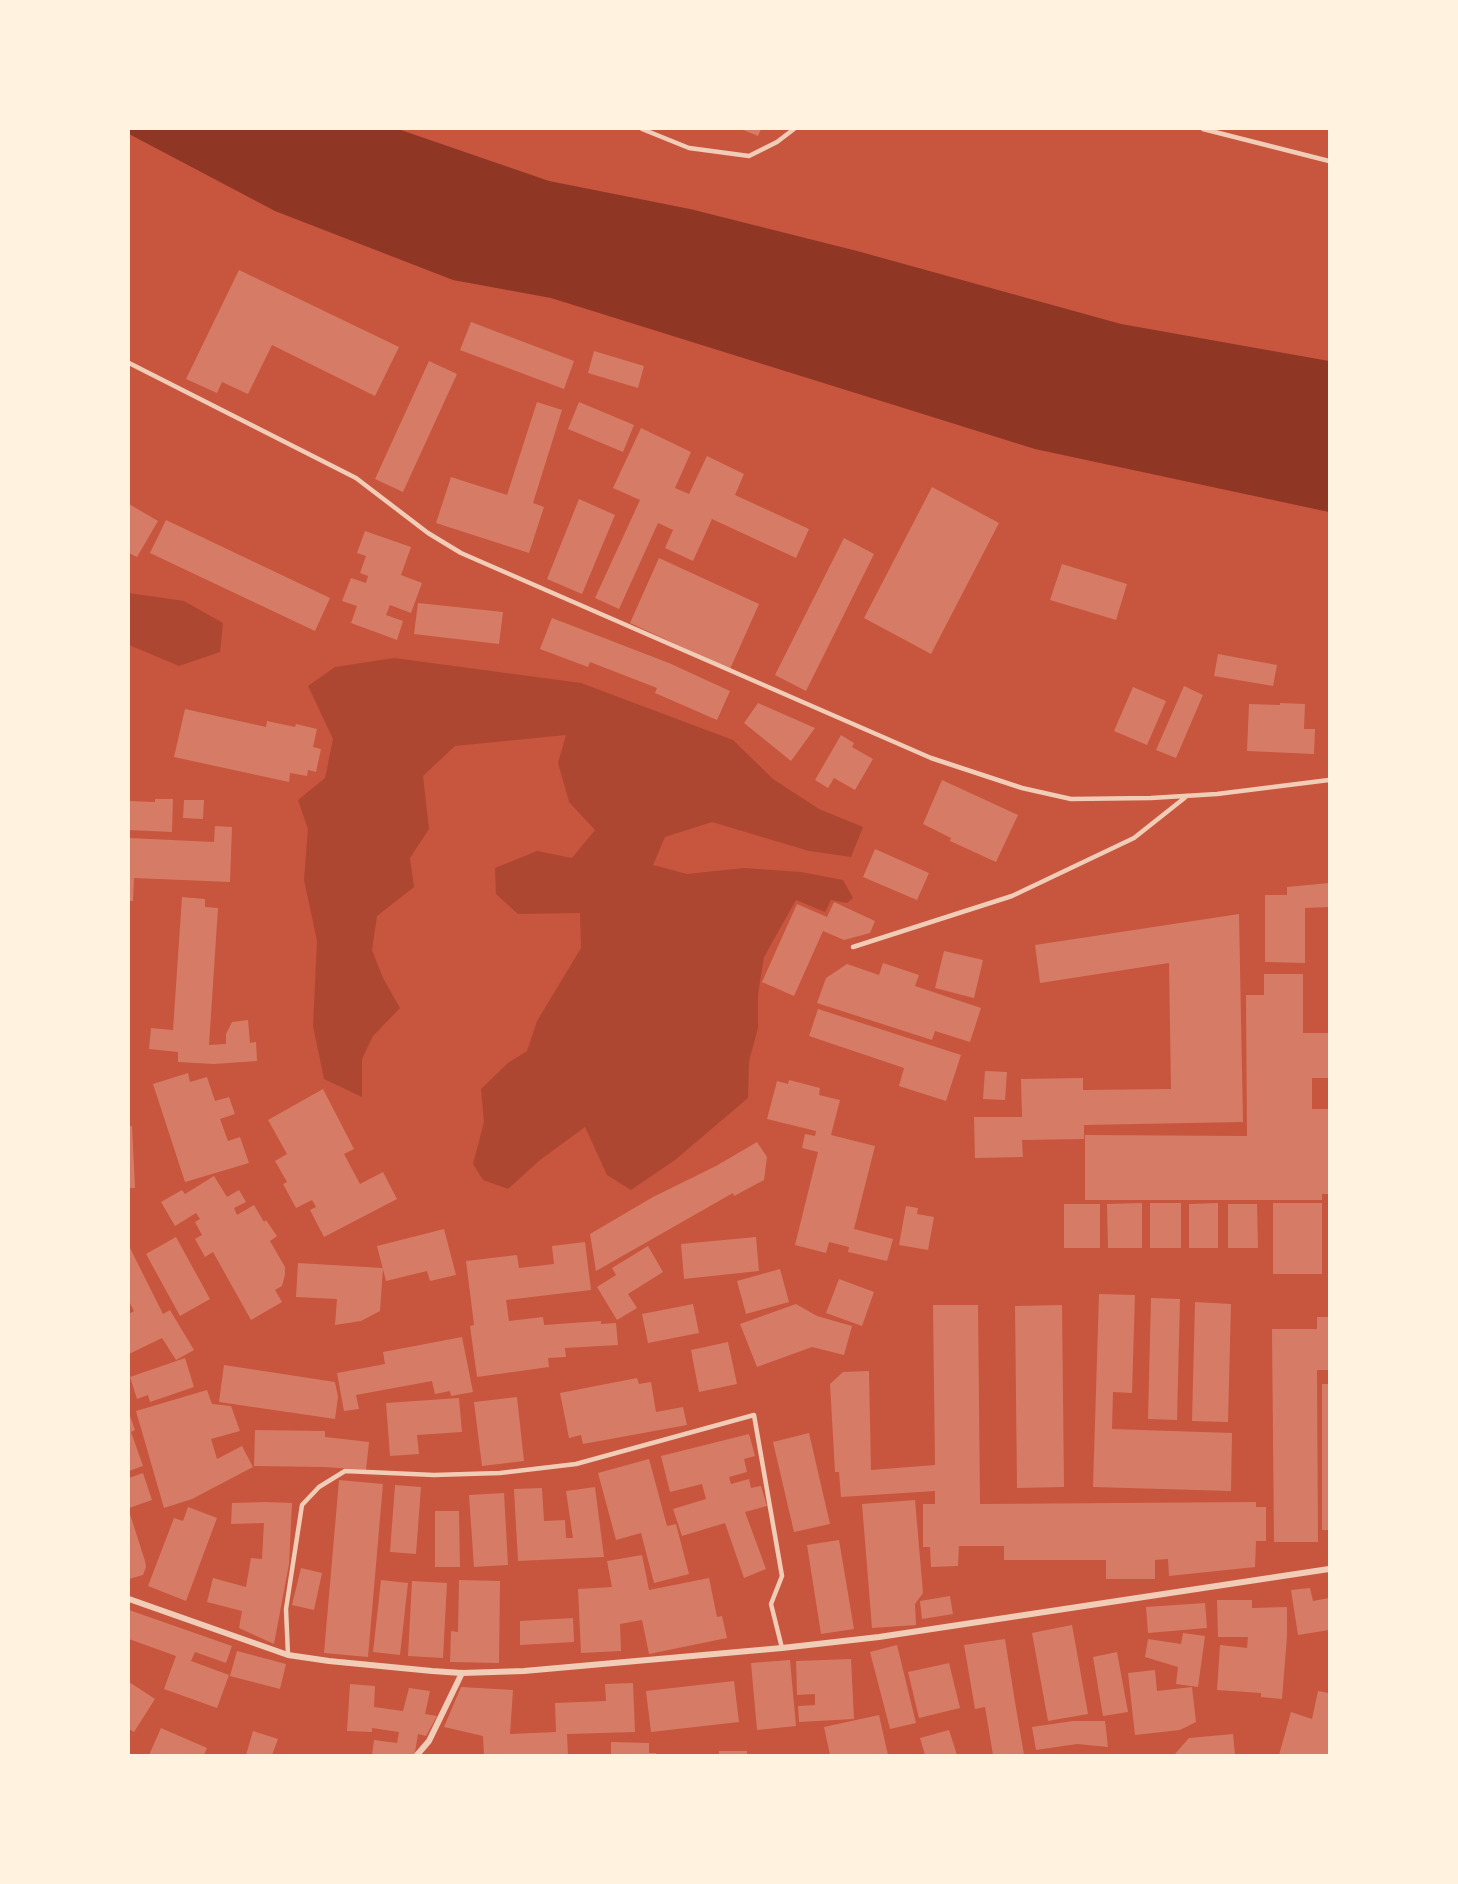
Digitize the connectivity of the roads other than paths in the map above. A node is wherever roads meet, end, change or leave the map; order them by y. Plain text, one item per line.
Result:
1 (642, 129) edge
2 (794, 129) edge
3 (1203, 129) edge
4 (1329, 160) edge
5 (129, 363) edge
6 (1329, 780) edge
7 (1187, 796) junction
8 (853, 947) dead end
9 (1329, 1569) edge
10 (129, 1599) edge
11 (782, 1648) junction
12 (288, 1655) junction
13 (462, 1673) junction
14 (417, 1755) edge

1 - 2 lane
3 - 4 lane
5 - 7 lane
6 - 7 lane
7 - 8 lane
9 - 11 street
10 - 12 street
11 - 12 lane
11 - 13 street
12 - 13 street
13 - 14 street

